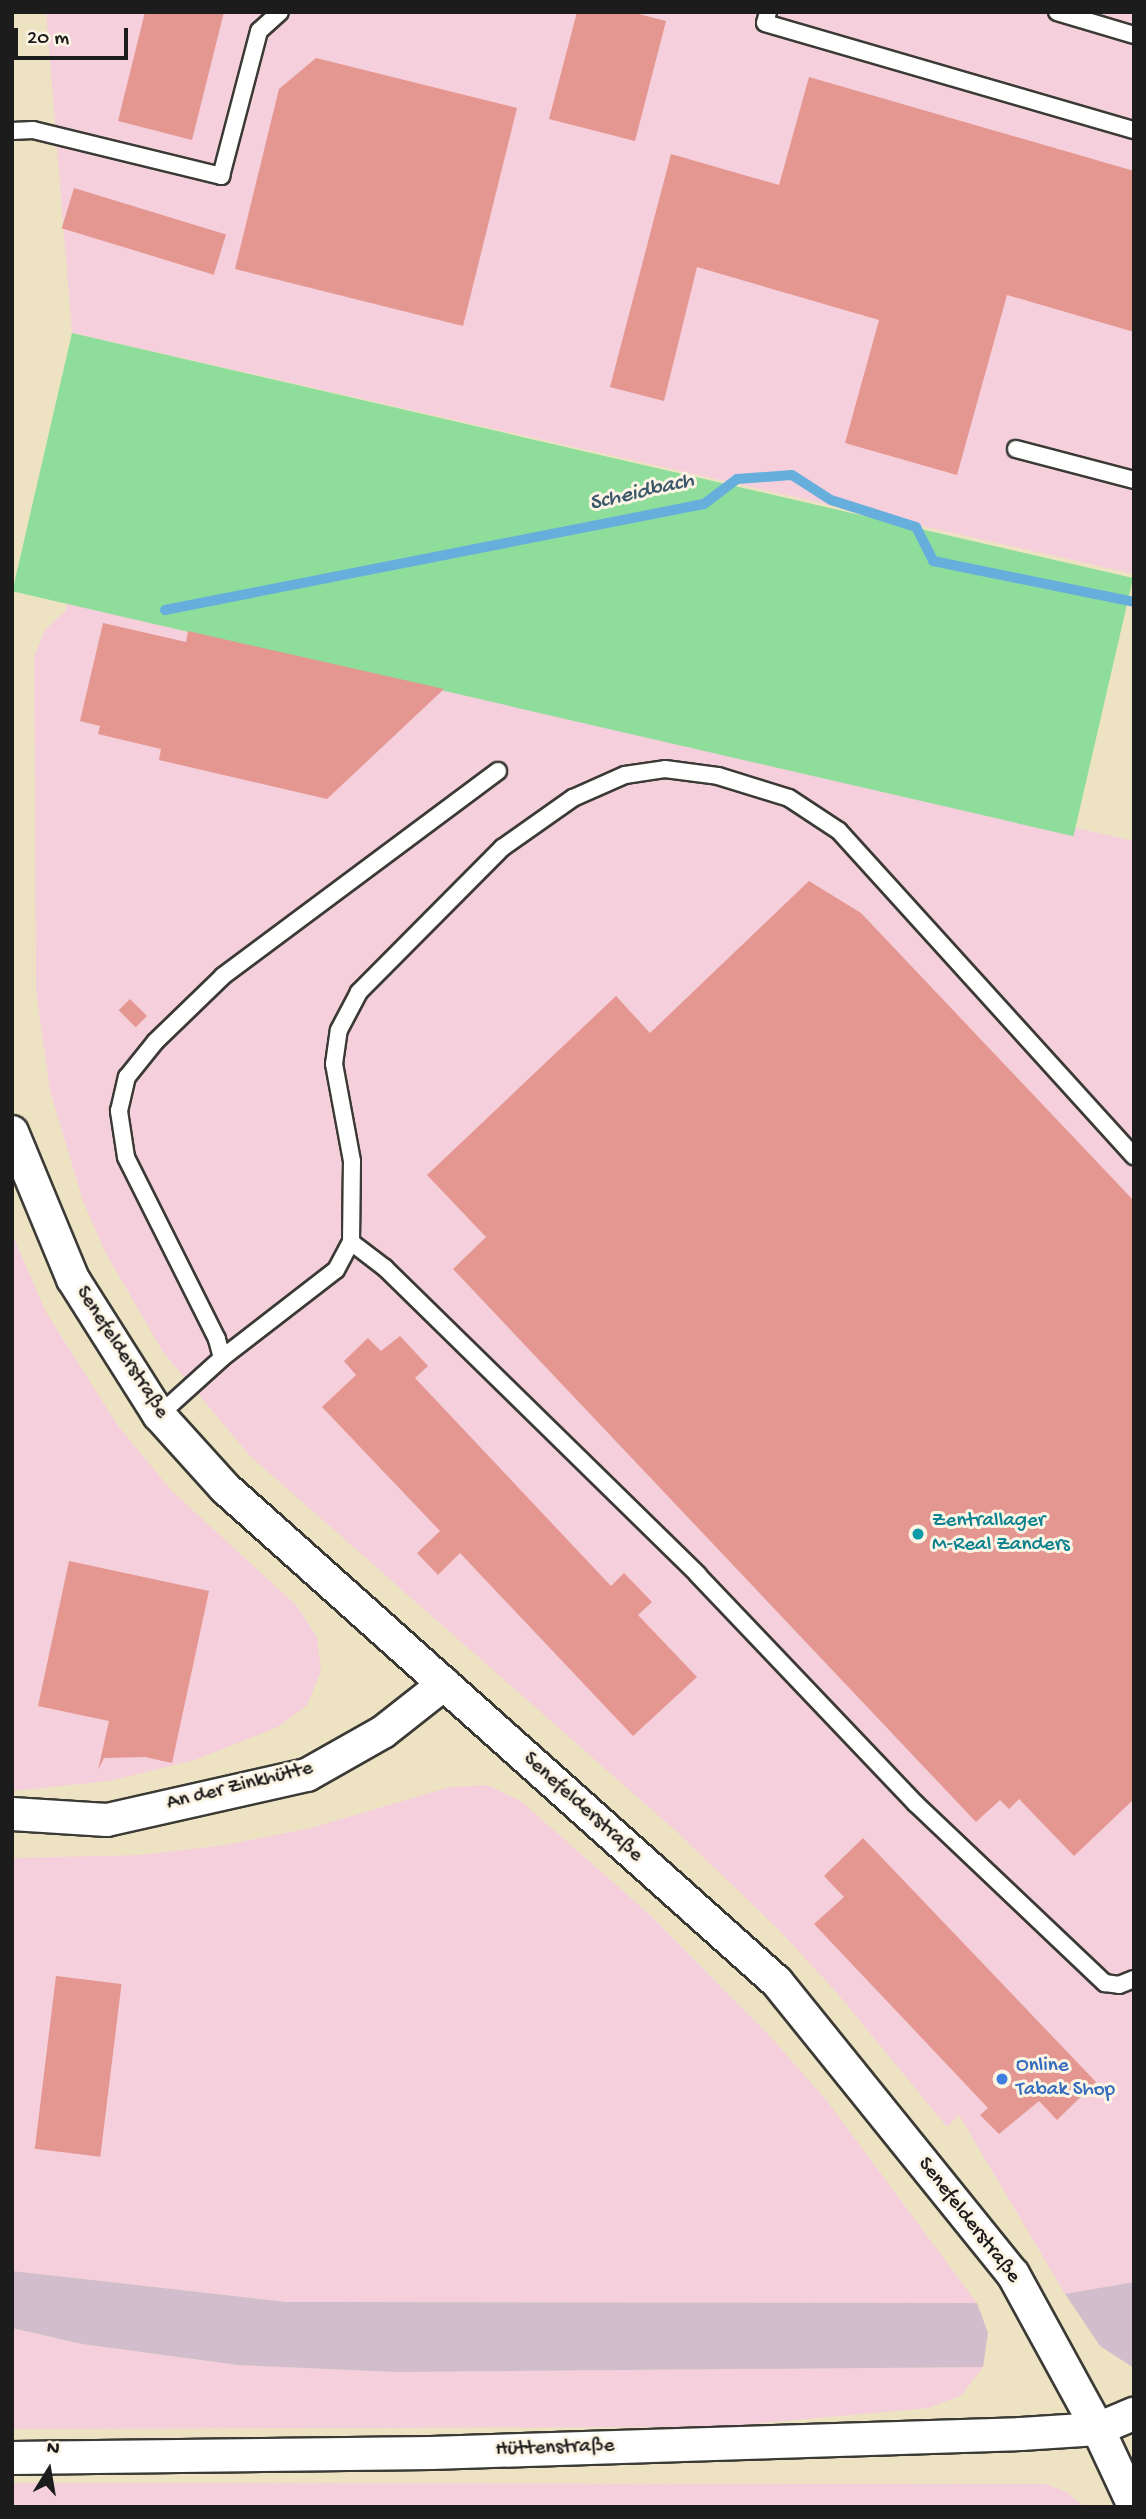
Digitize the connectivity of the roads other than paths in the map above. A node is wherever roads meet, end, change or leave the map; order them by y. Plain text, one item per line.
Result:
1 (280, 12) edge
2 (768, 12) edge
3 (1057, 12) edge
4 (1134, 35) edge
5 (1134, 130) edge
6 (12, 131) edge
7 (1016, 449) dead end
8 (1134, 480) edge
9 (498, 771) dead end
10 (12, 1132) edge
11 (1134, 1156) edge
12 (351, 1242) junction
13 (222, 1358) junction
14 (159, 1415) junction
15 (444, 1684) junction
16 (12, 1814) edge
17 (1134, 1979) edge
18 (1134, 2414) edge
19 (1098, 2430) junction
20 (12, 2458) edge
21 (1134, 2506) edge

1 - 6 lane
2 - 5 lane
3 - 4 lane
7 - 8 lane
9 - 13 lane
10 - 14 street, Senefelderstraße
11 - 12 lane
12 - 13 lane
12 - 17 lane
13 - 14 lane
14 - 15 street, Senefelderstraße
15 - 16 street, An der Zinkhütte
15 - 19 street, Senefelderstraße
18 - 19 street
19 - 20 street, Hüttenstraße
19 - 21 street, Senefelderstraße

